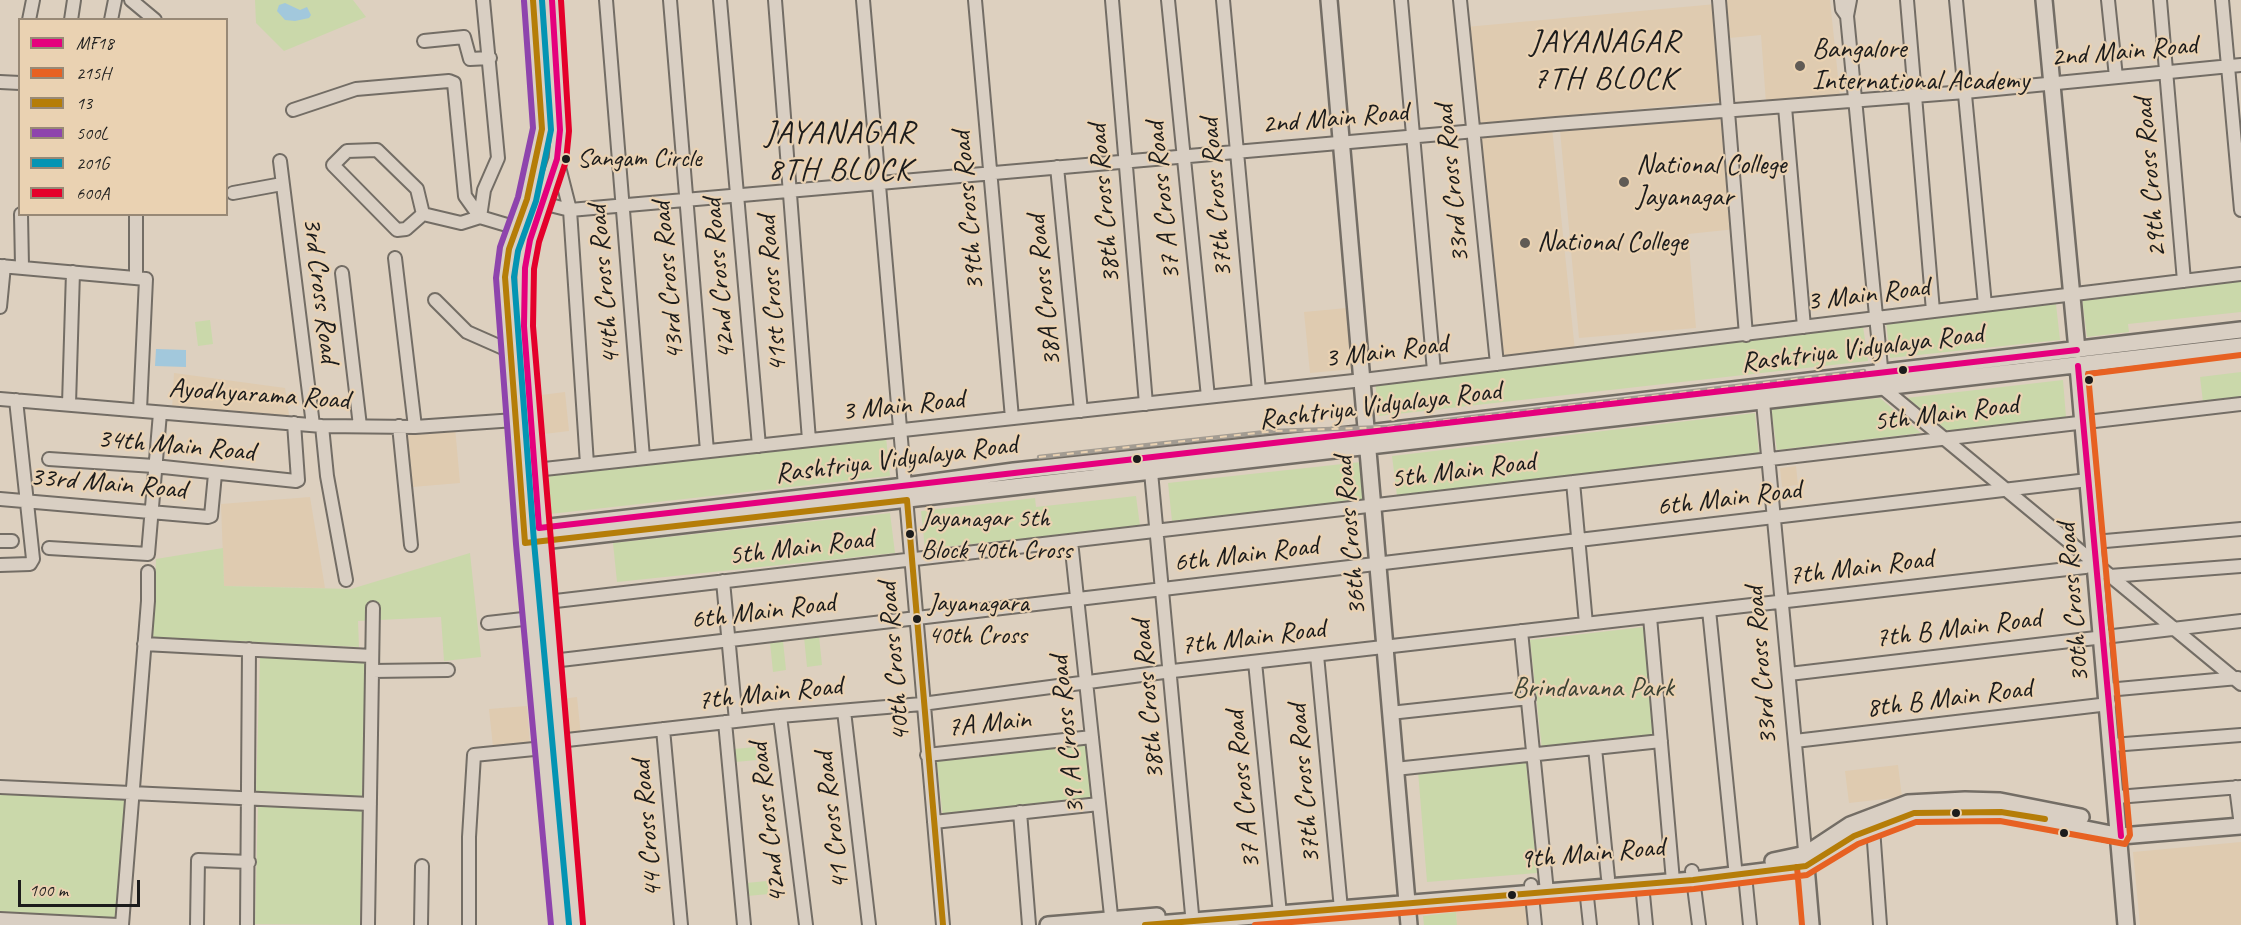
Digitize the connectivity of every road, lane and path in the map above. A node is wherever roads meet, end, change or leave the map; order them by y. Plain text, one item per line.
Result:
1 (33, 0) edge
2 (74, 0) edge
3 (115, 0) edge
4 (131, 0) edge
5 (483, 0) edge
6 (533, 0) edge
7 (552, 0) edge
8 (606, 0) edge
9 (670, 0) edge
10 (720, 0) edge
11 (775, 0) edge
12 (862, 0) edge
13 (975, 0) edge
14 (1112, 0) edge
15 (1168, 0) edge
16 (1223, 0) edge
17 (1329, 0) edge
18 (1340, 0) edge
19 (1401, 0) edge
20 (1460, 0) edge
21 (1719, 0) edge
22 (1841, 0) edge
23 (1850, 0) edge
24 (1907, 0) edge
25 (1956, 0) edge
26 (2044, 0) edge
27 (2108, 0) edge
28 (2160, 0) edge
29 (2222, 0) edge
30 (1847, 16) junction
31 (29, 18) edge
32 (70, 18) edge
33 (111, 18) edge
34 (152, 18) edge
35 (424, 41) dead end
36 (490, 58) junction
37 (2235, 66) edge
38 (2167, 72) junction
39 (2116, 77) junction
40 (18, 80) edge
41 (0, 82) edge
42 (2052, 83) junction
43 (1965, 92) junction
44 (1915, 96) junction
45 (1857, 101) junction
46 (1785, 107) junction
47 (293, 110) dead end
48 (1728, 111) junction
49 (1473, 131) junction
50 (1413, 136) junction
51 (1346, 142) junction
52 (1237, 152) junction
53 (1183, 156) junction
54 (556, 159) junction
55 (280, 161) dead end
56 (1125, 161) junction
57 (1057, 167) junction
58 (990, 173) junction
59 (879, 183) junction
60 (282, 184) junction
61 (789, 190) junction
62 (233, 193) dead end
63 (738, 195) junction
64 (686, 199) junction
65 (535, 201) junction
66 (623, 205) junction
67 (570, 210) junction
68 (2241, 210) edge
69 (423, 214) junction
70 (21, 216) edge
71 (135, 216) edge
72 (480, 217) junction
73 (517, 228) junction
74 (395, 258) dead end
75 (2, 266) edge
76 (22, 266) junction
77 (74, 272) junction
78 (342, 273) dead end
79 (2241, 274) edge
80 (136, 278) junction
81 (2184, 281) junction
82 (2072, 296) junction
83 (0, 298) edge
84 (435, 300) dead end
85 (1984, 304) junction
86 (0, 307) edge
87 (1933, 311) junction
88 (1876, 318) junction
89 (1804, 327) junction
90 (2241, 330) edge
91 (1746, 335) junction
92 (2241, 346) edge
93 (2077, 350) junction
94 (510, 351) junction
95 (1497, 364) junction
96 (2078, 366) junction
97 (1434, 371) junction
98 (1367, 379) junction
99 (1882, 380) junction
100 (1259, 391) junction
101 (1208, 397) junction
102 (0, 399) edge
103 (16, 400) junction
104 (1763, 402) junction
105 (69, 404) junction
106 (1146, 404) junction
107 (2241, 404) edge
108 (140, 410) junction
109 (1081, 411) junction
110 (160, 412) junction
111 (1012, 418) junction
112 (516, 420) junction
113 (2083, 422) junction
114 (294, 423) junction
115 (318, 426) junction
116 (360, 426) junction
117 (399, 426) junction
118 (415, 427) junction
119 (900, 430) junction
120 (1372, 439) junction
121 (1943, 439) junction
122 (809, 440) junction
123 (759, 446) junction
124 (707, 451) junction
125 (643, 458) junction
126 (49, 459) dead end
127 (1768, 459) junction
128 (587, 464) junction
129 (154, 466) junction
130 (535, 470) junction
131 (1151, 472) junction
132 (214, 474) junction
133 (2088, 480) junction
134 (1573, 482) junction
135 (2006, 490) junction
136 (906, 493) junction
137 (0, 499) edge
138 (27, 501) junction
139 (1377, 505) junction
140 (151, 512) junction
141 (1774, 517) junction
142 (2241, 529) edge
143 (1158, 531) junction
144 (532, 535) junction
145 (1578, 540) junction
146 (1071, 541) junction
147 (2094, 542) junction
148 (411, 546) dead end
149 (50, 548) dead end
150 (910, 560) junction
151 (1382, 564) junction
152 (2096, 564) junction
153 (0, 565) edge
154 (2241, 566) edge
155 (148, 572) dead end
156 (2110, 576) junction
157 (346, 580) dead end
158 (723, 581) junction
159 (1163, 589) junction
160 (1078, 599) junction
161 (547, 602) junction
162 (1782, 602) junction
163 (373, 608) dead end
164 (1709, 610) junction
165 (1650, 617) junction
166 (532, 618) junction
167 (915, 619) junction
168 (2241, 621) edge
169 (488, 623) dead end
170 (1586, 624) junction
171 (2170, 627) junction
172 (1521, 631) junction
173 (2103, 636) junction
174 (729, 640) junction
175 (144, 644) junction
176 (1388, 646) junction
177 (249, 649) junction
178 (1317, 655) junction
179 (372, 656) junction
180 (552, 661) junction
181 (1256, 662) junction
182 (448, 670) dead end
183 (372, 671) junction
184 (1171, 671) junction
185 (1789, 674) junction
186 (2239, 680) edge
187 (1087, 684) junction
188 (2108, 697) junction
189 (1528, 698) junction
190 (922, 704) junction
191 (844, 711) junction
192 (1394, 713) junction
193 (780, 716) junction
194 (730, 722) junction
195 (663, 729) junction
196 (2241, 735) edge
197 (1092, 737) junction
198 (1660, 741) junction
199 (1795, 741) junction
200 (551, 745) junction
201 (2112, 745) junction
202 (1595, 748) junction
203 (1533, 754) junction
204 (927, 755) junction
205 (1398, 769) junction
206 (0, 787) edge
207 (2238, 787) edge
208 (132, 793) junction
209 (250, 797) junction
210 (2117, 797) junction
211 (370, 804) junction
212 (1099, 804) junction
213 (1020, 812) junction
214 (933, 822) junction
215 (2241, 826) edge
216 (1873, 828) junction
217 (2121, 836) junction
218 (1806, 860) junction
219 (249, 862) junction
220 (423, 866) dead end
221 (1740, 871) junction
222 (1693, 876) junction
223 (1672, 877) junction
224 (1608, 878) junction
225 (1642, 884) junction
226 (1539, 888) junction
227 (1586, 888) junction
228 (1410, 899) junction
229 (1341, 905) junction
230 (1280, 909) junction
231 (0, 919) edge
232 (1193, 920) edge
233 (1112, 922) edge
234 (120, 925) edge
235 (197, 925) edge
236 (248, 925) edge
237 (368, 925) edge
238 (421, 925) edge
239 (469, 925) edge
240 (560, 925) edge
241 (574, 925) edge
242 (681, 925) edge
243 (744, 925) edge
244 (806, 925) edge
245 (869, 925) edge
246 (943, 925) edge
247 (1029, 925) edge
248 (1048, 925) edge
249 (1145, 925) edge
250 (1408, 925) edge
251 (1415, 925) edge
252 (1535, 925) edge
253 (1590, 925) edge
254 (1646, 925) edge
255 (1699, 925) edge
256 (1750, 925) edge
257 (1811, 925) edge
258 (1880, 925) edge
259 (2126, 925) edge

1 - 31 street
2 - 32 street
3 - 33 street
4 - 34 street
5 - 36 street
6 - 65 main road
7 - 54 main road
8 - 66 street, 44th Cross Road
9 - 64 street, 43rd Cross Road
10 - 63 street, 42nd Cross Road
11 - 61 street, 41st Cross Road
12 - 59 street, 40th Cross Road
13 - 58 street, 39th Cross Road
14 - 56 street, 38th Cross Road
15 - 53 street, 37 A Cross Road
16 - 52 street, 37th Cross Road
17 - 51 main road, 36th Cross Road
18 - 51 main road, 36th Cross Road
19 - 50 street
20 - 49 street, 33rd Cross Road
21 - 48 street
22 - 30 street
23 - 30 street
24 - 44 street
25 - 43 street
26 - 42 main road
27 - 39 street
28 - 38 street, 29th Cross Road
29 - 37 street
30 - 45 street
35 - 36 street
36 - 72 street
37 - 38 street, 2nd Main Road
37 - 68 street
38 - 39 street, 2nd Main Road
38 - 81 street, 29th Cross Road
39 - 42 street, 2nd Main Road
40 - 41 street
42 - 43 street, 2nd Main Road
42 - 82 main road
43 - 44 street, 2nd Main Road
43 - 85 street
44 - 45 street, 2nd Main Road
44 - 87 street
45 - 46 street, 2nd Main Road
45 - 88 street
46 - 48 street, 2nd Main Road
46 - 89 street
47 - 72 street
48 - 49 street, 2nd Main Road
48 - 91 street
49 - 50 street, 2nd Main Road
49 - 95 street, 33rd Cross Road
50 - 51 street, 2nd Main Road
50 - 97 street
51 - 52 street, 2nd Main Road
51 - 98 main road, 36th Cross Road
52 - 53 street, 2nd Main Road
52 - 100 street, 37th Cross Road
53 - 56 street, 2nd Main Road
53 - 101 street, 37 A Cross Road
54 - 65 main road
54 - 67 street
55 - 60 street, 3rd Cross Road
56 - 57 street, 2nd Main Road
56 - 106 street, 38th Cross Road
57 - 58 street, 2nd Main Road
57 - 109 street, 38A Cross Road
58 - 59 street, 2nd Main Road
58 - 111 street, 39th Cross Road
59 - 61 street, 2nd Main Road
59 - 119 street, 40th Cross Road
60 - 62 street
60 - 115 street, 3rd Cross Road
61 - 63 street, 2nd Main Road
61 - 122 street, 41st Cross Road
63 - 64 street, 2nd Main Road
63 - 123 street, 42nd Cross Road
64 - 66 street, 2nd Main Road
64 - 124 street, 43rd Cross Road
65 - 67 street, 2nd Main Road
65 - 73 main road
65 - 130 main road
66 - 67 street, 2nd Main Road
66 - 125 street, 44th Cross Road
67 - 128 street
69 - 69 street
69 - 72 street
70 - 76 street
71 - 80 street
72 - 73 street
73 - 94 main road
74 - 118 street
75 - 76 street
75 - 83 street
76 - 77 street
77 - 80 street
77 - 105 street, 34th Main Road
78 - 116 street
79 - 81 street, 3 Main Road
80 - 108 street
81 - 82 street, 3 Main Road
82 - 85 street, 3 Main Road
82 - 93 main road
83 - 86 street
84 - 94 street
85 - 87 street, 3 Main Road
87 - 88 street, 3 Main Road
88 - 89 street, 3 Main Road
88 - 99 street
89 - 91 street, 3 Main Road
90 - 93 main road, Rashtriya Vidyalaya Road
91 - 95 street, 3 Main Road
92 - 96 main road, Rashtriya Vidyalaya Road
93 - 99 main road, Rashtriya Vidyalaya Road
94 - 112 main road
95 - 97 street, 3 Main Road
96 - 99 main road, Rashtriya Vidyalaya Road
96 - 113 main road, 30th Cross Road
97 - 98 street, 3 Main Road
98 - 100 street, 3 Main Road
98 - 120 main road, 36th Cross Road
99 - 104 main road, Rashtriya Vidyalaya Road
99 - 120 main road, Rashtriya Vidyalaya Road
99 - 121 street
100 - 101 street, 3 Main Road
101 - 106 street, 3 Main Road
102 - 103 street, Ayodhyarama Road
103 - 105 street, Ayodhyarama Road
103 - 138 street
104 - 120 main road, Rashtriya Vidyalaya Road
104 - 127 street, 33rd Cross Road
105 - 108 street, Ayodhyarama Road
106 - 109 street, 3 Main Road
107 - 113 street, 5th Main Road
108 - 110 street, Ayodhyarama Road
109 - 111 street, 3 Main Road
110 - 114 street, Ayodhyarama Road
110 - 129 street
111 - 119 street, 3 Main Road
112 - 118 street, Ayodhyarama Road
112 - 144 main road
113 - 121 street, 5th Main Road
113 - 133 main road, 30th Cross Road
114 - 115 street, Ayodhyarama Road
114 - 132 street, 34th Main Road
115 - 116 street, Ayodhyarama Road
115 - 157 street, 3rd Cross Road
116 - 117 street, Ayodhyarama Road
117 - 118 street, Ayodhyarama Road
117 - 148 street
119 - 122 street, 3 Main Road
119 - 136 street, 40th Cross Road
120 - 131 main road, Rashtriya Vidyalaya Road
120 - 136 main road, Rashtriya Vidyalaya Road
120 - 139 main road, 36th Cross Road
121 - 127 street, 5th Main Road
121 - 135 street
122 - 123 street, 3 Main Road
123 - 124 street, 3 Main Road
124 - 125 street, 3 Main Road
125 - 128 street, 3 Main Road
126 - 129 street, 34th Main Road
127 - 134 street, 5th Main Road
127 - 141 street, 33rd Cross Road
128 - 130 street, 3 Main Road
129 - 132 street, 34th Main Road
129 - 140 street
130 - 144 main road
131 - 136 main road, Rashtriya Vidyalaya Road
131 - 143 street, 38th Cross Road
132 - 140 street, 33rd Main Road
133 - 135 street, 6th Main Road
133 - 147 main road, 30th Cross Road
134 - 139 street, 5th Main Road
134 - 145 street
135 - 141 street, 6th Main Road
135 - 152 street
136 - 144 main road, Rashtriya Vidyalaya Road
136 - 150 street, 40th Cross Road
137 - 138 street, 33rd Main Road
138 - 140 street, 33rd Main Road
138 - 153 street
139 - 143 street, 5th Main Road
139 - 151 main road, 36th Cross Road
140 - 149 street
141 - 145 street, 6th Main Road
141 - 162 street, 33rd Cross Road
142 - 147 street
143 - 146 street, 5th Main Road
143 - 159 street, 38th Cross Road
144 - 161 main road
144 - 166 main road
145 - 151 street, 6th Main Road
145 - 170 street
146 - 150 street, 5th Main Road
146 - 160 street, 39 A Cross Road
147 - 152 main road, 30th Cross Road
150 - 158 street, 5th Main Road
150 - 167 street, 40th Cross Road
151 - 159 street, 6th Main Road
151 - 176 main road, 36th Cross Road
152 - 156 street
152 - 162 street, 7th Main Road
152 - 173 main road, 30th Cross Road
154 - 156 street
155 - 175 street
156 - 171 street
158 - 161 street, 5th Main Road
158 - 174 street
159 - 160 street, 6th Main Road
159 - 184 street, 38th Cross Road
160 - 167 street, 6th Main Road
160 - 187 street, 39 A Cross Road
161 - 180 main road
162 - 164 street, 7th Main Road
162 - 185 street, 33rd Cross Road
163 - 179 street
164 - 165 street, 7th Main Road
164 - 221 street
165 - 170 street, 7th Main Road
165 - 198 street
166 - 169 street
166 - 200 main road
167 - 174 street, 6th Main Road
167 - 190 street, 40th Cross Road
168 - 171 street, 7th B Main Road
170 - 172 street, 7th Main Road
171 - 173 street, 7th B Main Road
171 - 186 street
172 - 176 street, 7th Main Road
172 - 189 street
173 - 185 street, 7th B Main Road
173 - 188 main road, 30th Cross Road
174 - 180 street, 6th Main Road
174 - 194 street
175 - 177 street
175 - 208 street
176 - 178 street, 7th Main Road
176 - 192 main road, 36th Cross Road
177 - 179 street
177 - 209 street
178 - 181 street, 7th Main Road
178 - 229 street, 37th Cross Road
179 - 183 street
180 - 200 main road
181 - 184 street, 7th Main Road
181 - 230 street, 37 A Cross Road
182 - 183 street
183 - 211 street
184 - 187 street, 7th Main Road
184 - 232 street, 38th Cross Road
185 - 199 street, 33rd Cross Road
186 - 188 street, 8th B Main Road
187 - 190 street, 7th Main Road
187 - 197 street, 39 A Cross Road
188 - 199 street, 8th B Main Road
188 - 201 main road, 30th Cross Road
189 - 192 street
189 - 203 street
190 - 191 street, 7th Main Road
190 - 204 street, 40th Cross Road
191 - 193 street, 7th Main Road
191 - 245 street, 41 Cross Road
192 - 205 main road, 36th Cross Road
193 - 194 street, 7th Main Road
193 - 244 street, 42nd Cross Road
194 - 195 street, 7th Main Road
194 - 243 street
195 - 200 street, 7th Main Road
195 - 242 street, 44 Cross Road
196 - 201 street
197 - 204 street, 7A Main
197 - 212 street, 39 A Cross Road
198 - 202 street
198 - 223 street
199 - 218 street, 33rd Cross Road
200 - 239 street, 7th Main Road
200 - 240 main road
200 - 241 main road
201 - 210 main road, 30th Cross Road
202 - 203 street
202 - 224 street
203 - 205 street
203 - 226 street
204 - 214 street, 40th Cross Road
205 - 228 main road, 36th Cross Road
206 - 208 street
207 - 210 street
207 - 215 street
208 - 209 street
208 - 234 street
209 - 211 street
209 - 219 street
210 - 217 main road, 30th Cross Road
211 - 237 street
212 - 213 street
212 - 233 street, 39 A Cross Road
213 - 214 street
213 - 247 street
214 - 246 street, 40th Cross Road
215 - 217 main road, 9th Main Road
216 - 217 main road, 9th Main Road
216 - 218 main road, 9th Main Road
216 - 258 street
217 - 218 main road, 9th Main Road
217 - 259 main road, 30th Cross Road
218 - 221 main road, 9th Main Road
218 - 257 main road, 33rd Cross Road
219 - 235 street
219 - 236 street
220 - 238 street
221 - 222 main road, 9th Main Road
221 - 256 street
222 - 223 main road, 9th Main Road
222 - 255 street
223 - 224 main road, 9th Main Road
223 - 225 main road, 9th Main Road
224 - 226 main road, 9th Main Road
225 - 227 main road, 9th Main Road
225 - 254 street
226 - 227 main road, 9th Main Road
226 - 228 main road, 9th Main Road
226 - 252 street
227 - 253 street
228 - 229 main road, 9th Main Road
228 - 250 main road, 36th Cross Road
228 - 251 main road, 36th Cross Road
229 - 230 main road, 9th Main Road
230 - 232 main road, 9th Main Road
231 - 234 street
232 - 233 main road, 9th Main Road
232 - 249 main road, 9th Main Road
233 - 248 main road, 9th Main Road

